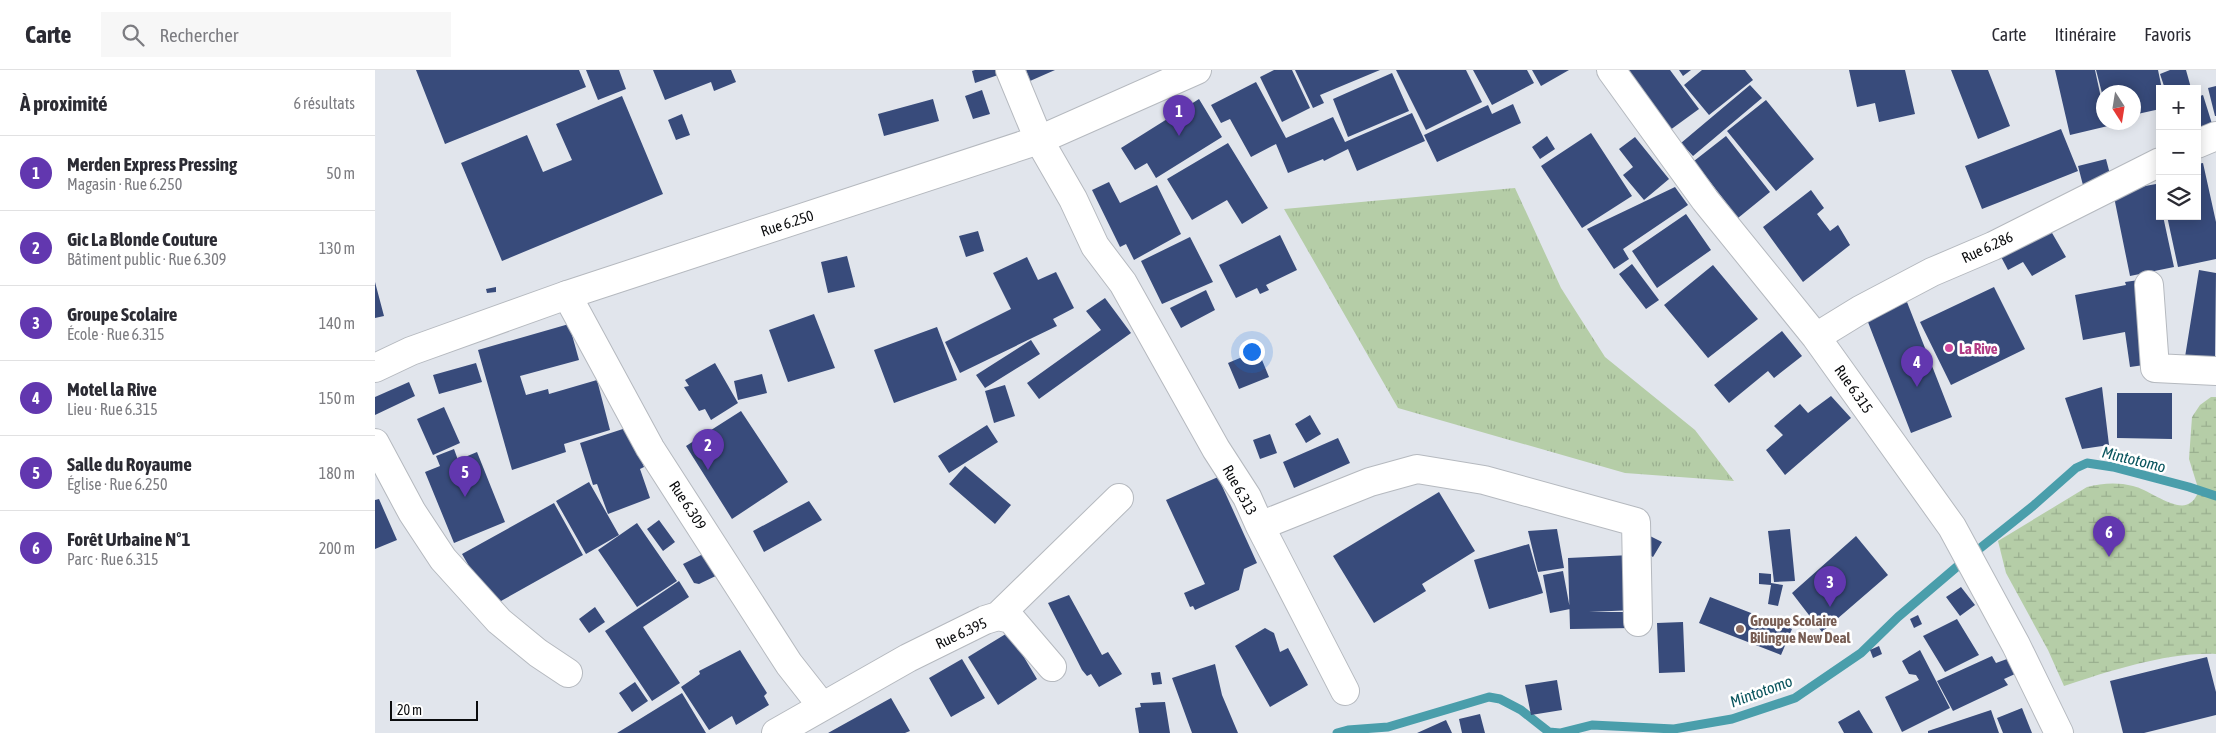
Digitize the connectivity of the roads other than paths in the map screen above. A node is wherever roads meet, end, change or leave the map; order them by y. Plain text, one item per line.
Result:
1 (1010, 70) edge
2 (1197, 70) edge
3 (1611, 70) edge
4 (2216, 136) edge
5 (1039, 140) junction
6 (2201, 142) edge
7 (2156, 164) edge
8 (2149, 284) dead end
9 (567, 295) junction
10 (1817, 337) junction
11 (375, 368) edge
12 (2216, 371) edge
13 (375, 443) edge
14 (1119, 498) dead end
15 (1260, 526) junction
16 (998, 616) junction
17 (1638, 622) dead end
18 (1052, 666) dead end
19 (568, 673) dead end
20 (1345, 691) dead end
21 (822, 706) junction
22 (776, 733) edge
23 (2059, 733) edge

1 - 5 street, Rue 6.313
2 - 5 street, Rue 6.250
3 - 10 street, Rue 6.315
4 - 6 street
5 - 9 street, Rue 6.250
5 - 15 street, Rue 6.313
7 - 10 street, Rue 6.286
8 - 12 street
9 - 11 street, Rue 6.250
9 - 21 street, Rue 6.309
10 - 23 street, Rue 6.315
13 - 19 street
14 - 16 street, Rue 6.395
15 - 17 street, Rue 6.313
15 - 20 street
16 - 18 street
16 - 21 street, Rue 6.395
21 - 22 street, Rue 6.395

